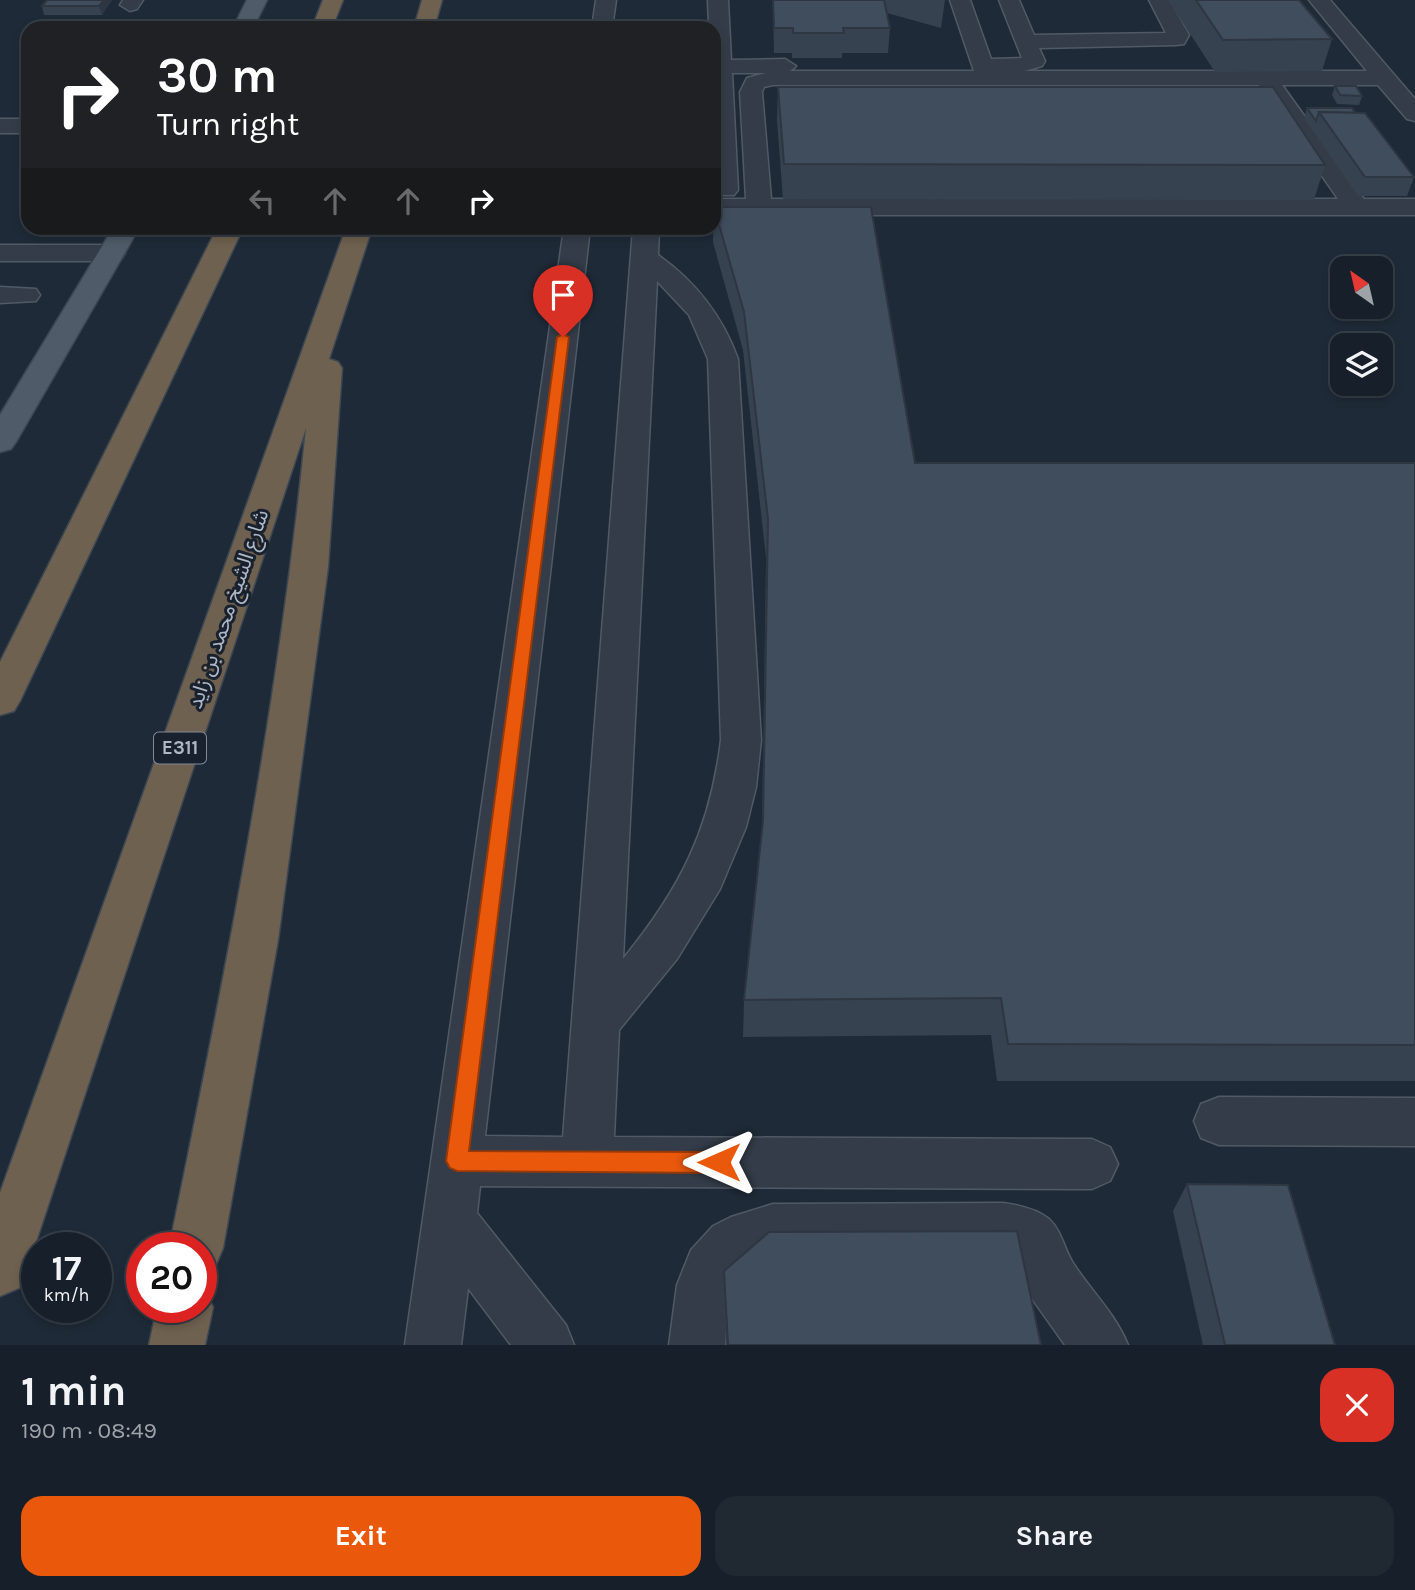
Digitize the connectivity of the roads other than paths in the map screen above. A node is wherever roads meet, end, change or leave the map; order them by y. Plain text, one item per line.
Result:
1 (257, 0) edge
2 (333, 0) edge
3 (432, 0) edge
4 (606, 0) edge
5 (718, 0) edge
6 (960, 0) edge
7 (1009, 0) edge
8 (1158, 0) edge
9 (1319, 0) edge
10 (246, 21) edge
11 (325, 21) edge
12 (426, 21) edge
13 (603, 21) edge
14 (719, 21) edge
15 (1027, 42) junction
16 (721, 67) edge
17 (985, 72) junction
18 (1038, 78) junction
19 (1266, 78) junction
20 (1385, 78) junction
21 (1050, 101) edge
22 (1261, 111) edge
23 (1289, 111) junction
24 (752, 113) junction
25 (780, 113) edge
26 (1415, 114) edge
27 (0, 126) edge
28 (21, 126) edge
29 (721, 160) edge
30 (756, 160) junction
31 (721, 196) edge
32 (758, 199) junction
33 (1356, 207) junction
34 (1415, 207) edge
35 (721, 220) edge
36 (1415, 220) edge
37 (122, 235) edge
38 (227, 235) edge
39 (357, 235) edge
40 (576, 235) edge
41 (645, 243) edge
42 (0, 253) edge
43 (111, 253) junction
44 (331, 310) junction
45 (0, 442) edge
46 (0, 701) edge
47 (595, 1024) junction
48 (1219, 1122) dead end
49 (1415, 1122) edge
50 (457, 1161) junction
51 (587, 1162) junction
52 (1092, 1164) dead end
53 (449, 1220) junction
54 (199, 1232) edge
55 (0, 1269) edge
56 (181, 1323) edge
57 (177, 1345) edge
58 (433, 1345) edge
59 (546, 1345) edge
60 (697, 1345) edge
61 (1100, 1345) edge

1 - 10 main road
2 - 11 highway
3 - 12 highway
4 - 13 street
5 - 14 street
6 - 17 street
7 - 15 street
8 - 15 street
9 - 20 street
15 - 17 street
16 - 17 street
17 - 18 street
17 - 24 street
18 - 19 street
18 - 21 street
19 - 20 street
19 - 23 street
20 - 26 street
22 - 23 street
23 - 33 street
24 - 25 street
24 - 30 street
27 - 28 street
29 - 30 street
30 - 32 street
31 - 32 street
32 - 33 street
33 - 34 street
35 - 36 street
37 - 43 main road
38 - 46 highway
39 - 44 highway, شارع الشيخ محمد بن زايد / E311
40 - 50 street
41 - 47 street
41 - 47 street
42 - 43 street
43 - 45 main road
44 - 54 highway
44 - 55 highway, شارع الشيخ محمد بن زايد / E311
47 - 51 street
48 - 49 street
50 - 51 street
50 - 53 street
51 - 52 street
53 - 58 street
53 - 59 street
56 - 57 highway
60 - 61 street

